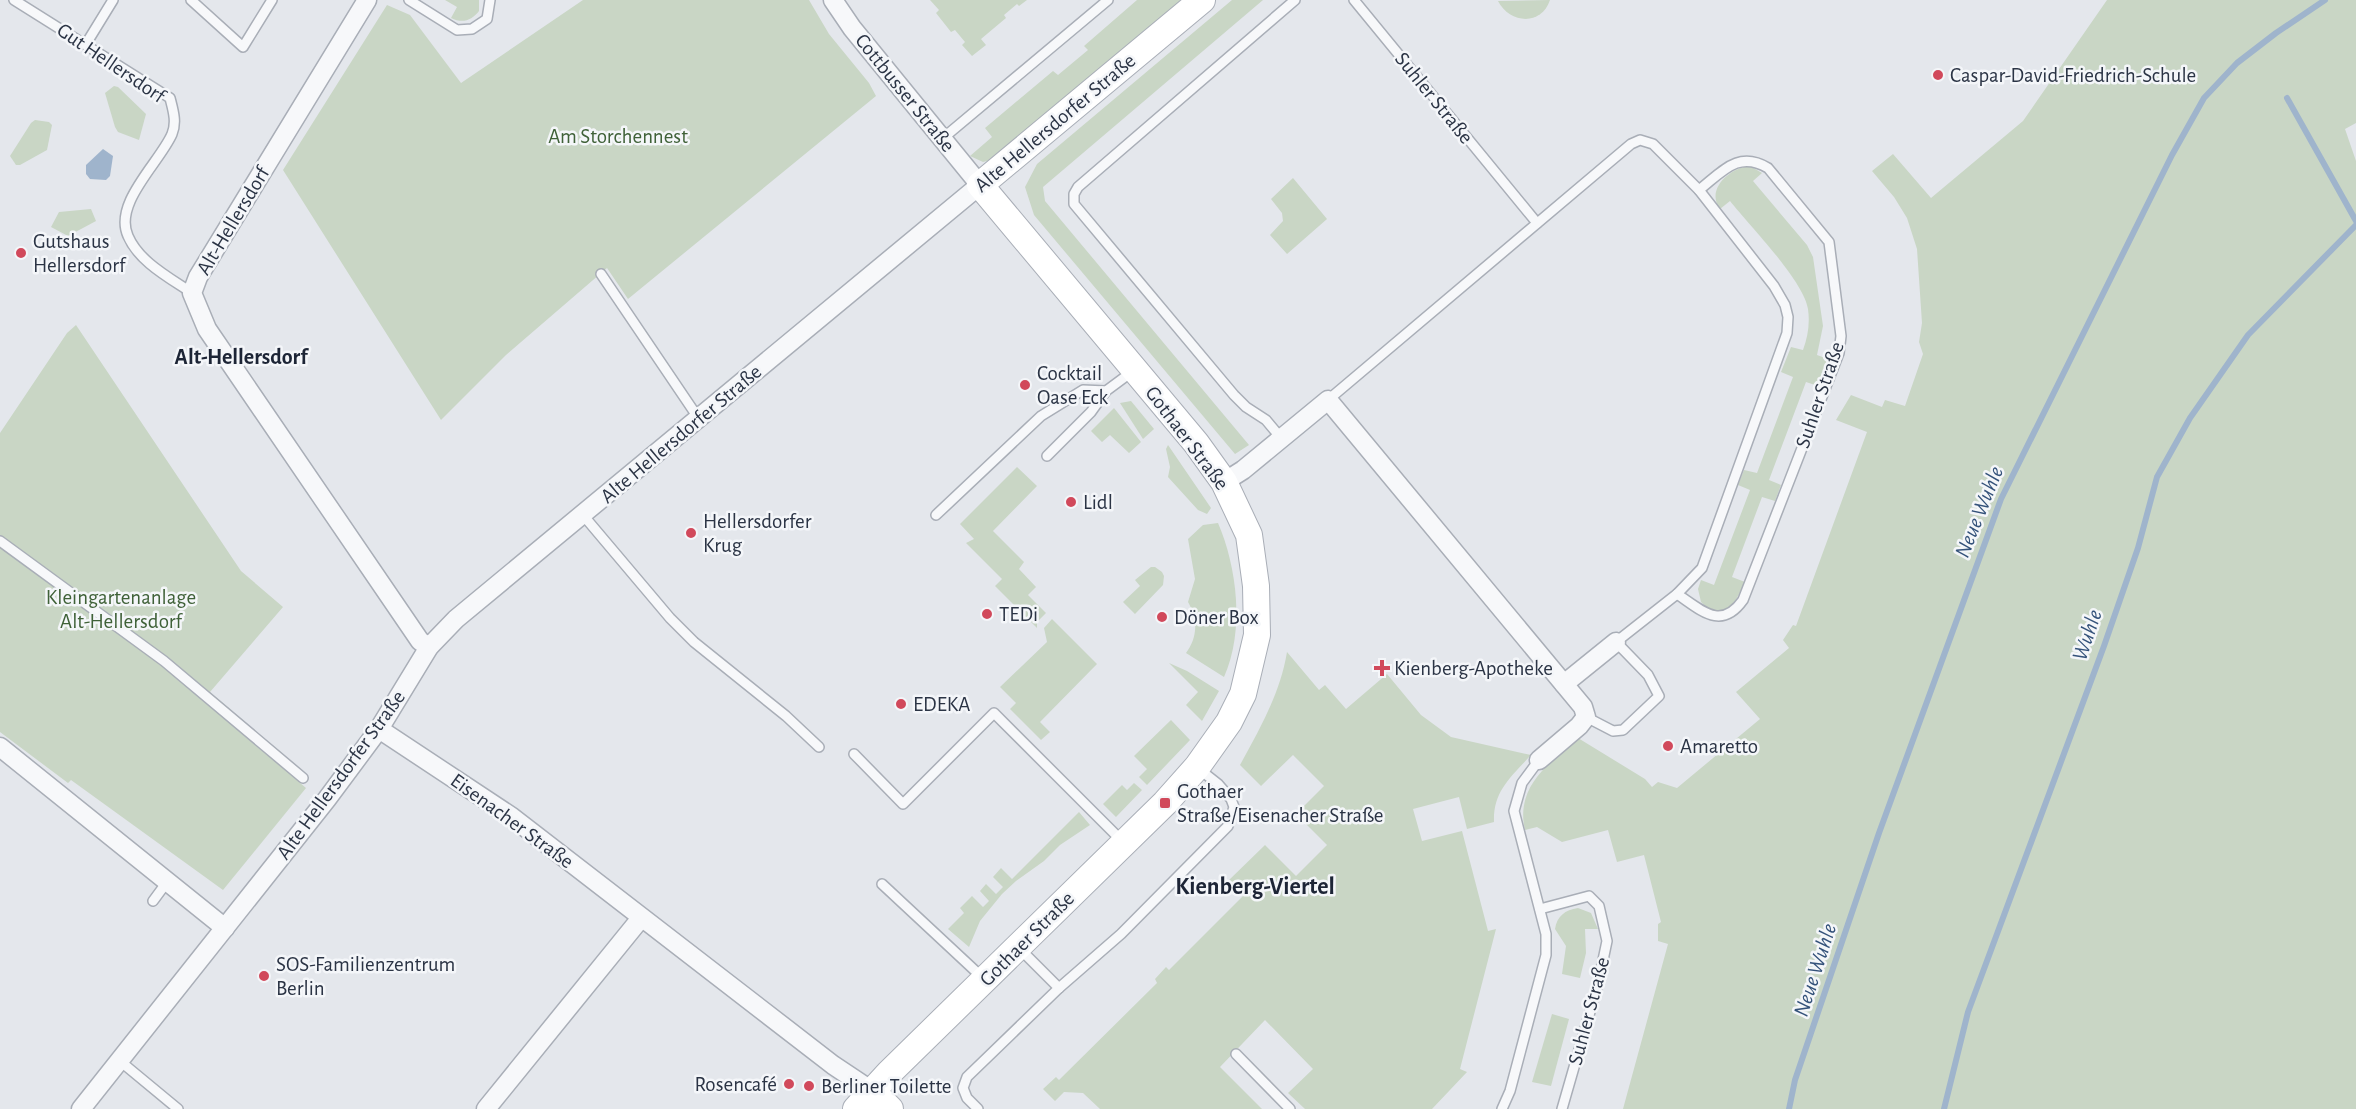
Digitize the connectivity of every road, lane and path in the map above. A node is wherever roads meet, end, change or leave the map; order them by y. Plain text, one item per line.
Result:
1 (14, 0) edge
2 (113, 0) edge
3 (191, 0) edge
4 (272, 0) edge
5 (367, 0) edge
6 (409, 0) edge
7 (490, 0) edge
8 (833, 0) edge
9 (1108, 0) edge
10 (1202, 0) edge
11 (1295, 0) edge
12 (1354, 0) edge
13 (86, 44) junction
14 (942, 139) junction
15 (980, 185) junction
16 (1699, 190) junction
17 (1537, 223) junction
18 (601, 274) dead end
19 (192, 294) junction
20 (1135, 369) junction
21 (1106, 391) junction
22 (1328, 400) junction
23 (699, 419) junction
24 (1281, 438) junction
25 (1047, 456) dead end
26 (1224, 482) junction
27 (936, 514) dead end
28 (583, 515) junction
29 (0, 541) edge
30 (1677, 594) junction
31 (1616, 642) junction
32 (429, 647) junction
33 (1564, 684) junction
34 (1586, 717) junction
35 (379, 729) junction
36 (0, 747) edge
37 (819, 747) dead end
38 (854, 754) dead end
39 (1539, 760) joint
40 (1197, 767) junction
41 (303, 778) dead end
42 (1124, 843) junction
43 (167, 882) junction
44 (882, 884) dead end
45 (153, 901) dead end
46 (1540, 909) junction
47 (641, 918) junction
48 (225, 928) junction
49 (1019, 947) junction
50 (985, 980) junction
51 (1059, 988) junction
52 (1236, 1054) dead end
53 (120, 1060) junction
54 (864, 1100) edge
55 (81, 1109) edge
56 (178, 1109) edge
57 (486, 1109) edge
58 (890, 1109) edge
59 (978, 1109) edge
60 (1290, 1109) edge
61 (1502, 1109) edge
62 (1562, 1109) edge

1 - 13 lane, Gut Hellersdorf
2 - 13 lane
3 - 4 lane
5 - 19 street, Alt-Hellersdorf
6 - 7 lane
8 - 14 street, Cottbusser Straße
9 - 14 lane
10 - 15 street, Alte Hellersdorfer Straße
11 - 24 lane
12 - 17 lane, Suhler Straße
13 - 19 lane, Gut Hellersdorf
14 - 15 street, Cottbusser Straße
15 - 20 street, Gothaer Straße
15 - 23 street, Alte Hellersdorfer Straße
16 - 17 lane
16 - 30 lane
16 - 30 lane, Suhler Straße
17 - 22 lane
18 - 23 lane
19 - 32 street, Alt-Hellersdorf
20 - 21 lane
20 - 26 street, Gothaer Straße
21 - 25 lane
21 - 27 lane
22 - 24 street
22 - 33 street
23 - 28 street, Alte Hellersdorfer Straße
24 - 26 street
26 - 40 street, Gothaer Straße
28 - 32 street, Alte Hellersdorfer Straße
28 - 37 lane
29 - 41 lane
30 - 31 lane
31 - 33 street
31 - 34 lane
32 - 35 street, Alte Hellersdorfer Straße
33 - 34 street
34 - 39 street
35 - 47 street, Eisenacher Straße
35 - 48 street, Alte Hellersdorfer Straße
36 - 43 street
38 - 42 lane
39 - 46 lane
40 - 42 street, Gothaer Straße
40 - 51 lane
42 - 49 street, Gothaer Straße
43 - 45 lane
43 - 48 street
44 - 50 lane
46 - 61 lane
46 - 62 lane, Suhler Straße
47 - 54 street, Eisenacher Straße
47 - 57 street
48 - 53 street, Alte Hellersdorfer Straße
49 - 50 street, Gothaer Straße
49 - 51 lane
50 - 54 street, Gothaer Straße
51 - 59 lane
52 - 60 lane
53 - 55 street, Alte Hellersdorfer Straße
53 - 56 lane
54 - 58 street, Eisenacher Straße

